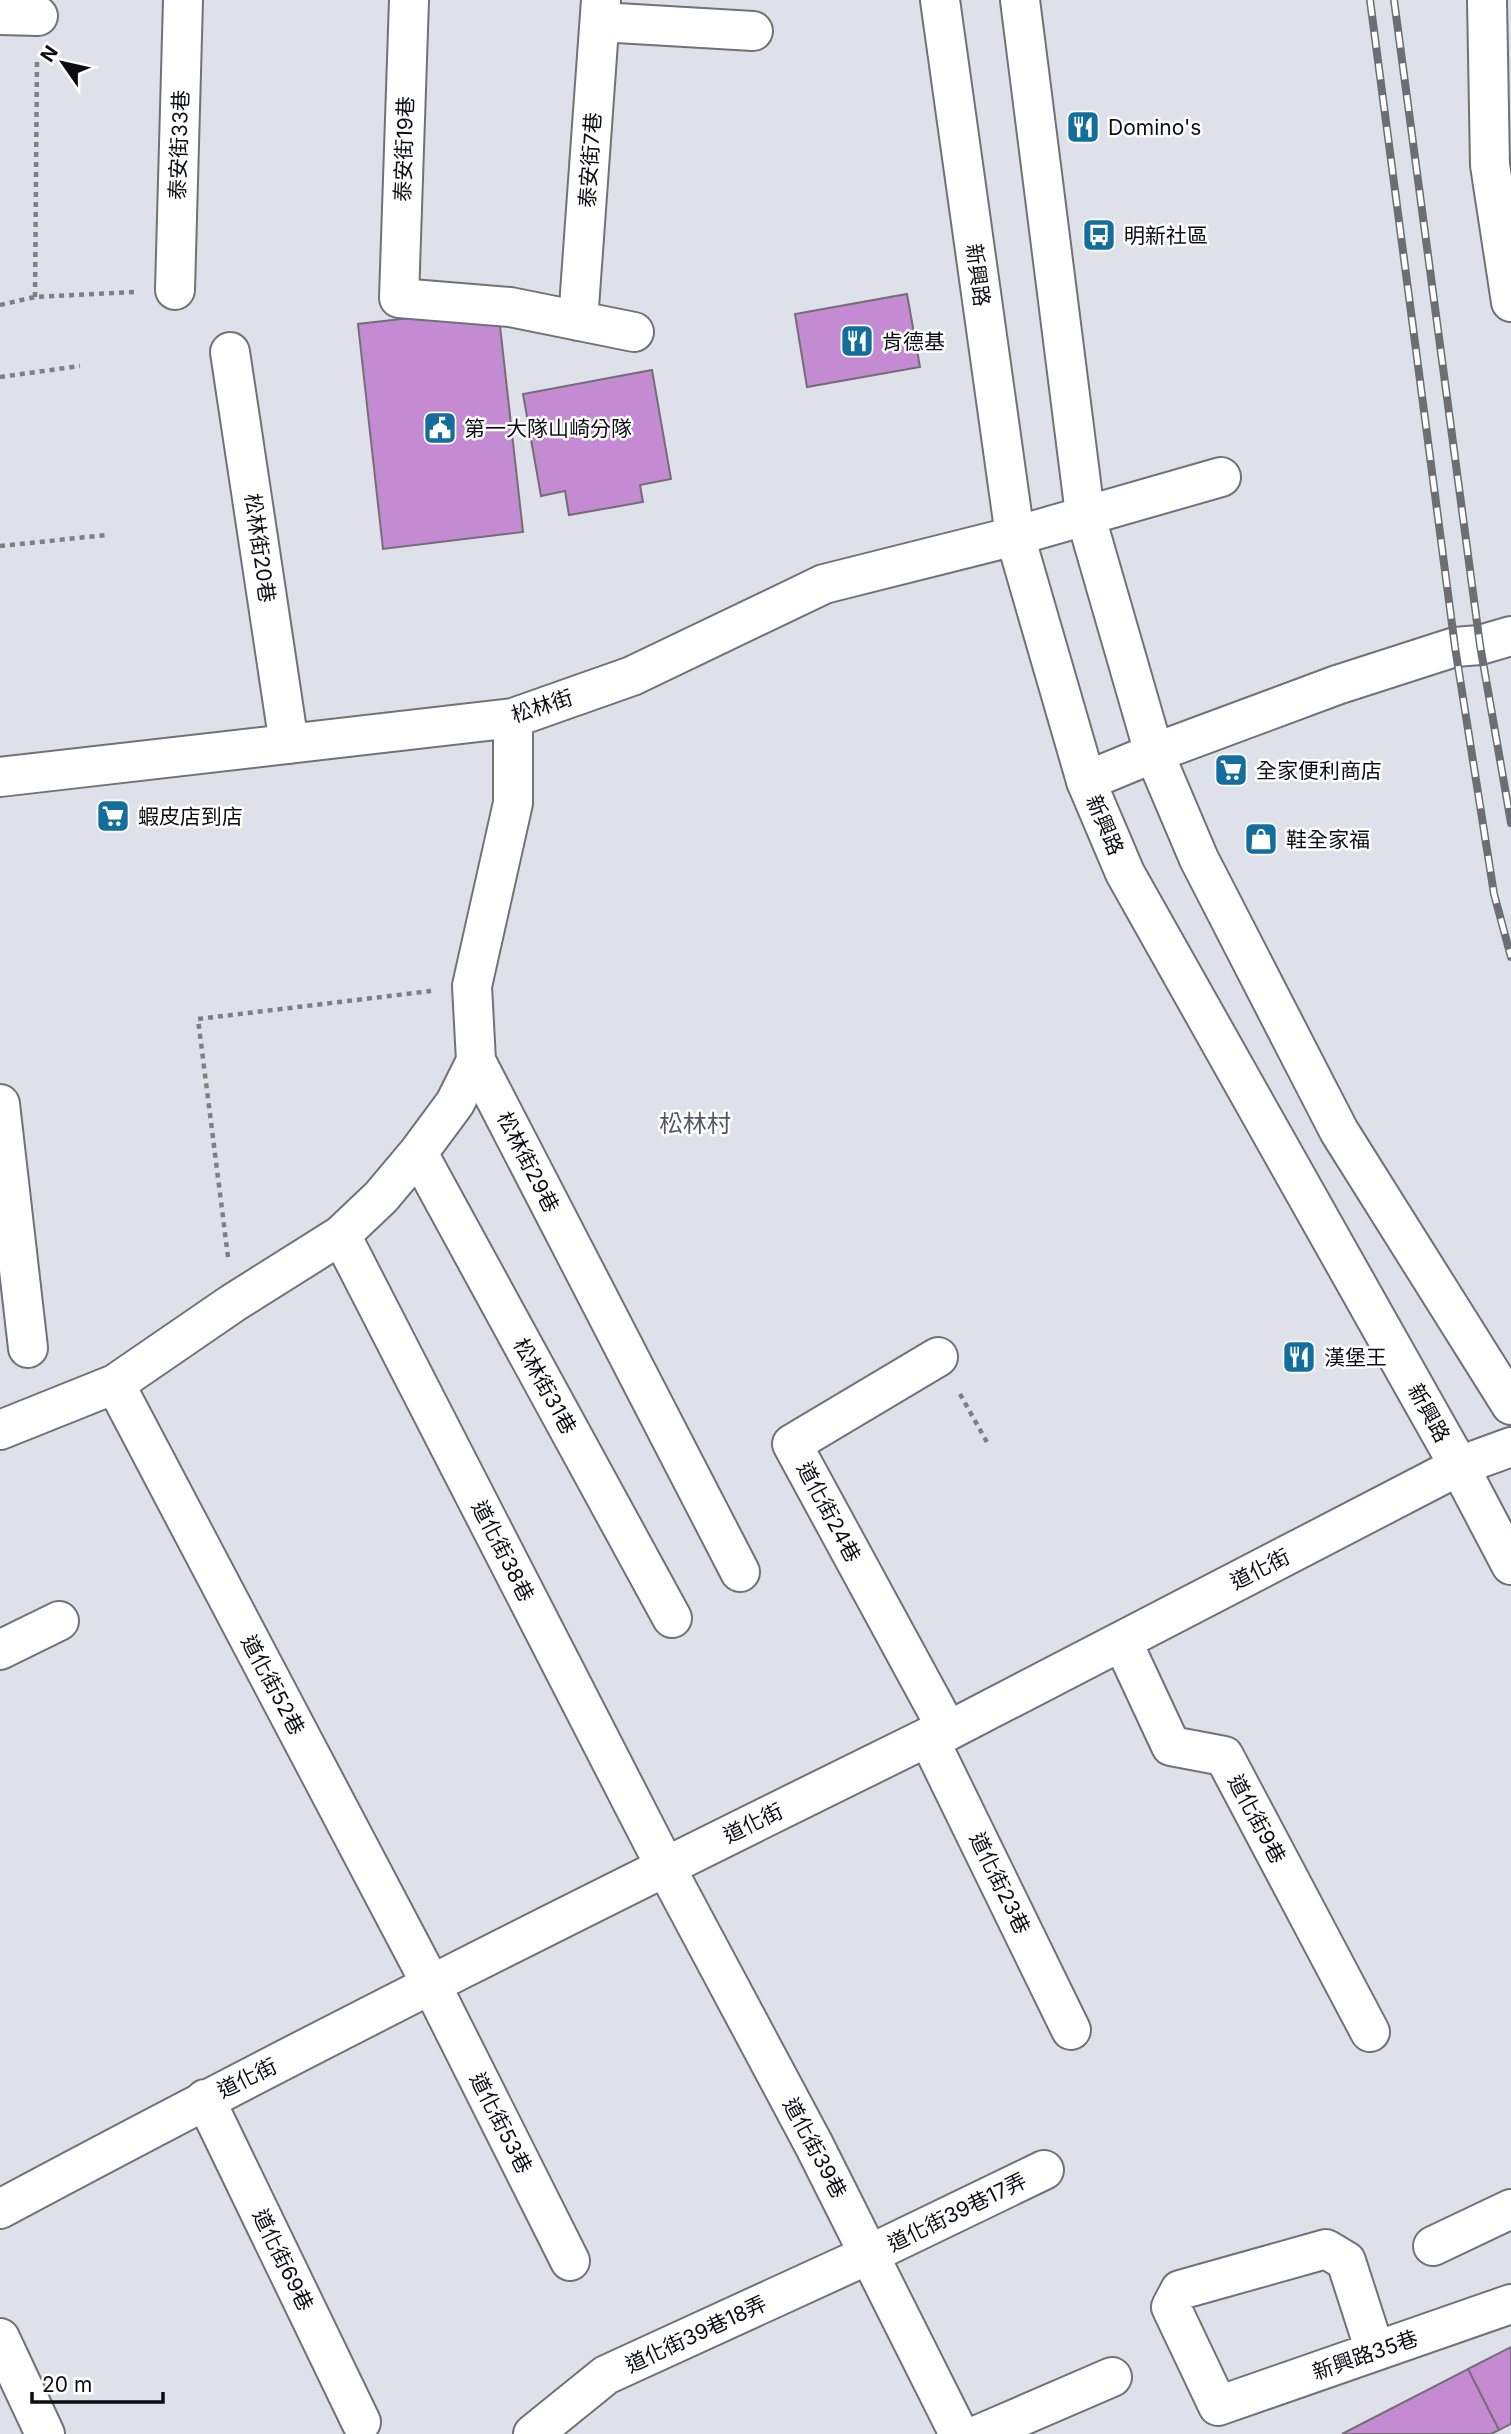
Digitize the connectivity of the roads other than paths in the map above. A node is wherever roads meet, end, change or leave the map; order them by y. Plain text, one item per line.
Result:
1 (183, 0) edge
2 (409, 0) edge
3 (940, 0) edge
4 (1020, 0) edge
5 (1487, 0) edge
6 (601, 11) edge
7 (0, 15) edge
8 (38, 16) road end
9 (753, 31) dead end
10 (1508, 265) edge
11 (175, 290) road end
12 (1511, 302) edge
13 (578, 321) junction
14 (634, 332) dead end
15 (230, 352) dead end
16 (1222, 477) dead end
17 (1085, 514) junction
18 (1015, 536) junction
19 (1511, 636) edge
20 (513, 718) junction
21 (289, 744) junction
22 (1154, 753) junction
23 (0, 777) edge
24 (1086, 781) junction
25 (476, 1061) junction
26 (0, 1104) edge
27 (418, 1153) junction
28 (341, 1235) junction
29 (28, 1348) dead end
30 (938, 1357) road end
31 (115, 1384) junction
32 (1511, 1405) edge
33 (0, 1430) edge
34 (1511, 1447) edge
35 (1459, 1466) junction
36 (1511, 1565) edge
37 (740, 1572) dead end
38 (672, 1618) dead end
39 (59, 1620) dead end
40 (1122, 1641) junction
41 (0, 1650) edge
42 (938, 1734) junction
43 (664, 1866) junction
44 (432, 1986) junction
45 (1071, 2030) dead end
46 (1370, 2032) dead end
47 (205, 2099) junction
48 (1044, 2170) dead end
49 (0, 2209) edge
50 (1511, 2209) edge
51 (1433, 2246) dead end
52 (870, 2254) junction
53 (570, 2261) dead end
54 (1511, 2304) edge
55 (0, 2338) edge
56 (1375, 2351) junction
57 (1112, 2377) dead end
58 (361, 2422) dead end
59 (45, 2434) edge
60 (533, 2434) edge
61 (959, 2434) edge
62 (980, 2434) edge

1 - 11 street, 泰安街33巷
2 - 13 street, 泰安街19巷
3 - 18 street, 新興路
4 - 17 street
5 - 10 street
6 - 9 street
6 - 13 street, 泰安街7巷
7 - 8 street
10 - 12 street
13 - 14 street
15 - 21 street, 松林街20巷
16 - 17 street, 松林街
17 - 18 street, 松林街
17 - 22 street
18 - 20 street, 松林街
18 - 24 street, 新興路
19 - 22 street
20 - 21 street, 松林街
20 - 25 street, 松林街29巷
21 - 23 street, 松林街
22 - 24 street
22 - 32 street
24 - 35 street, 新興路
25 - 27 street
25 - 37 street, 松林街29巷
26 - 29 street
27 - 28 street
27 - 38 street, 松林街31巷
28 - 31 street
28 - 43 street, 道化街38巷
30 - 42 street, 道化街24巷
31 - 33 street
31 - 44 street, 道化街52巷
34 - 35 street, 道化街
35 - 36 street, 新興路
35 - 40 street, 道化街
39 - 41 street
40 - 42 street, 道化街
40 - 46 street, 道化街9巷
42 - 43 street, 道化街
42 - 45 street, 道化街23巷
43 - 44 street, 道化街
43 - 52 street, 道化街39巷
44 - 47 street, 道化街
44 - 53 street, 道化街53巷
47 - 49 street, 道化街
47 - 58 street, 道化街69巷
48 - 52 street, 道化街39巷17弄
50 - 51 street
52 - 60 street, 道化街39巷18弄
52 - 61 street, 道化街39巷
54 - 56 street, 新興路35巷
55 - 59 street
56 - 56 street, 新興路35巷
57 - 62 street

